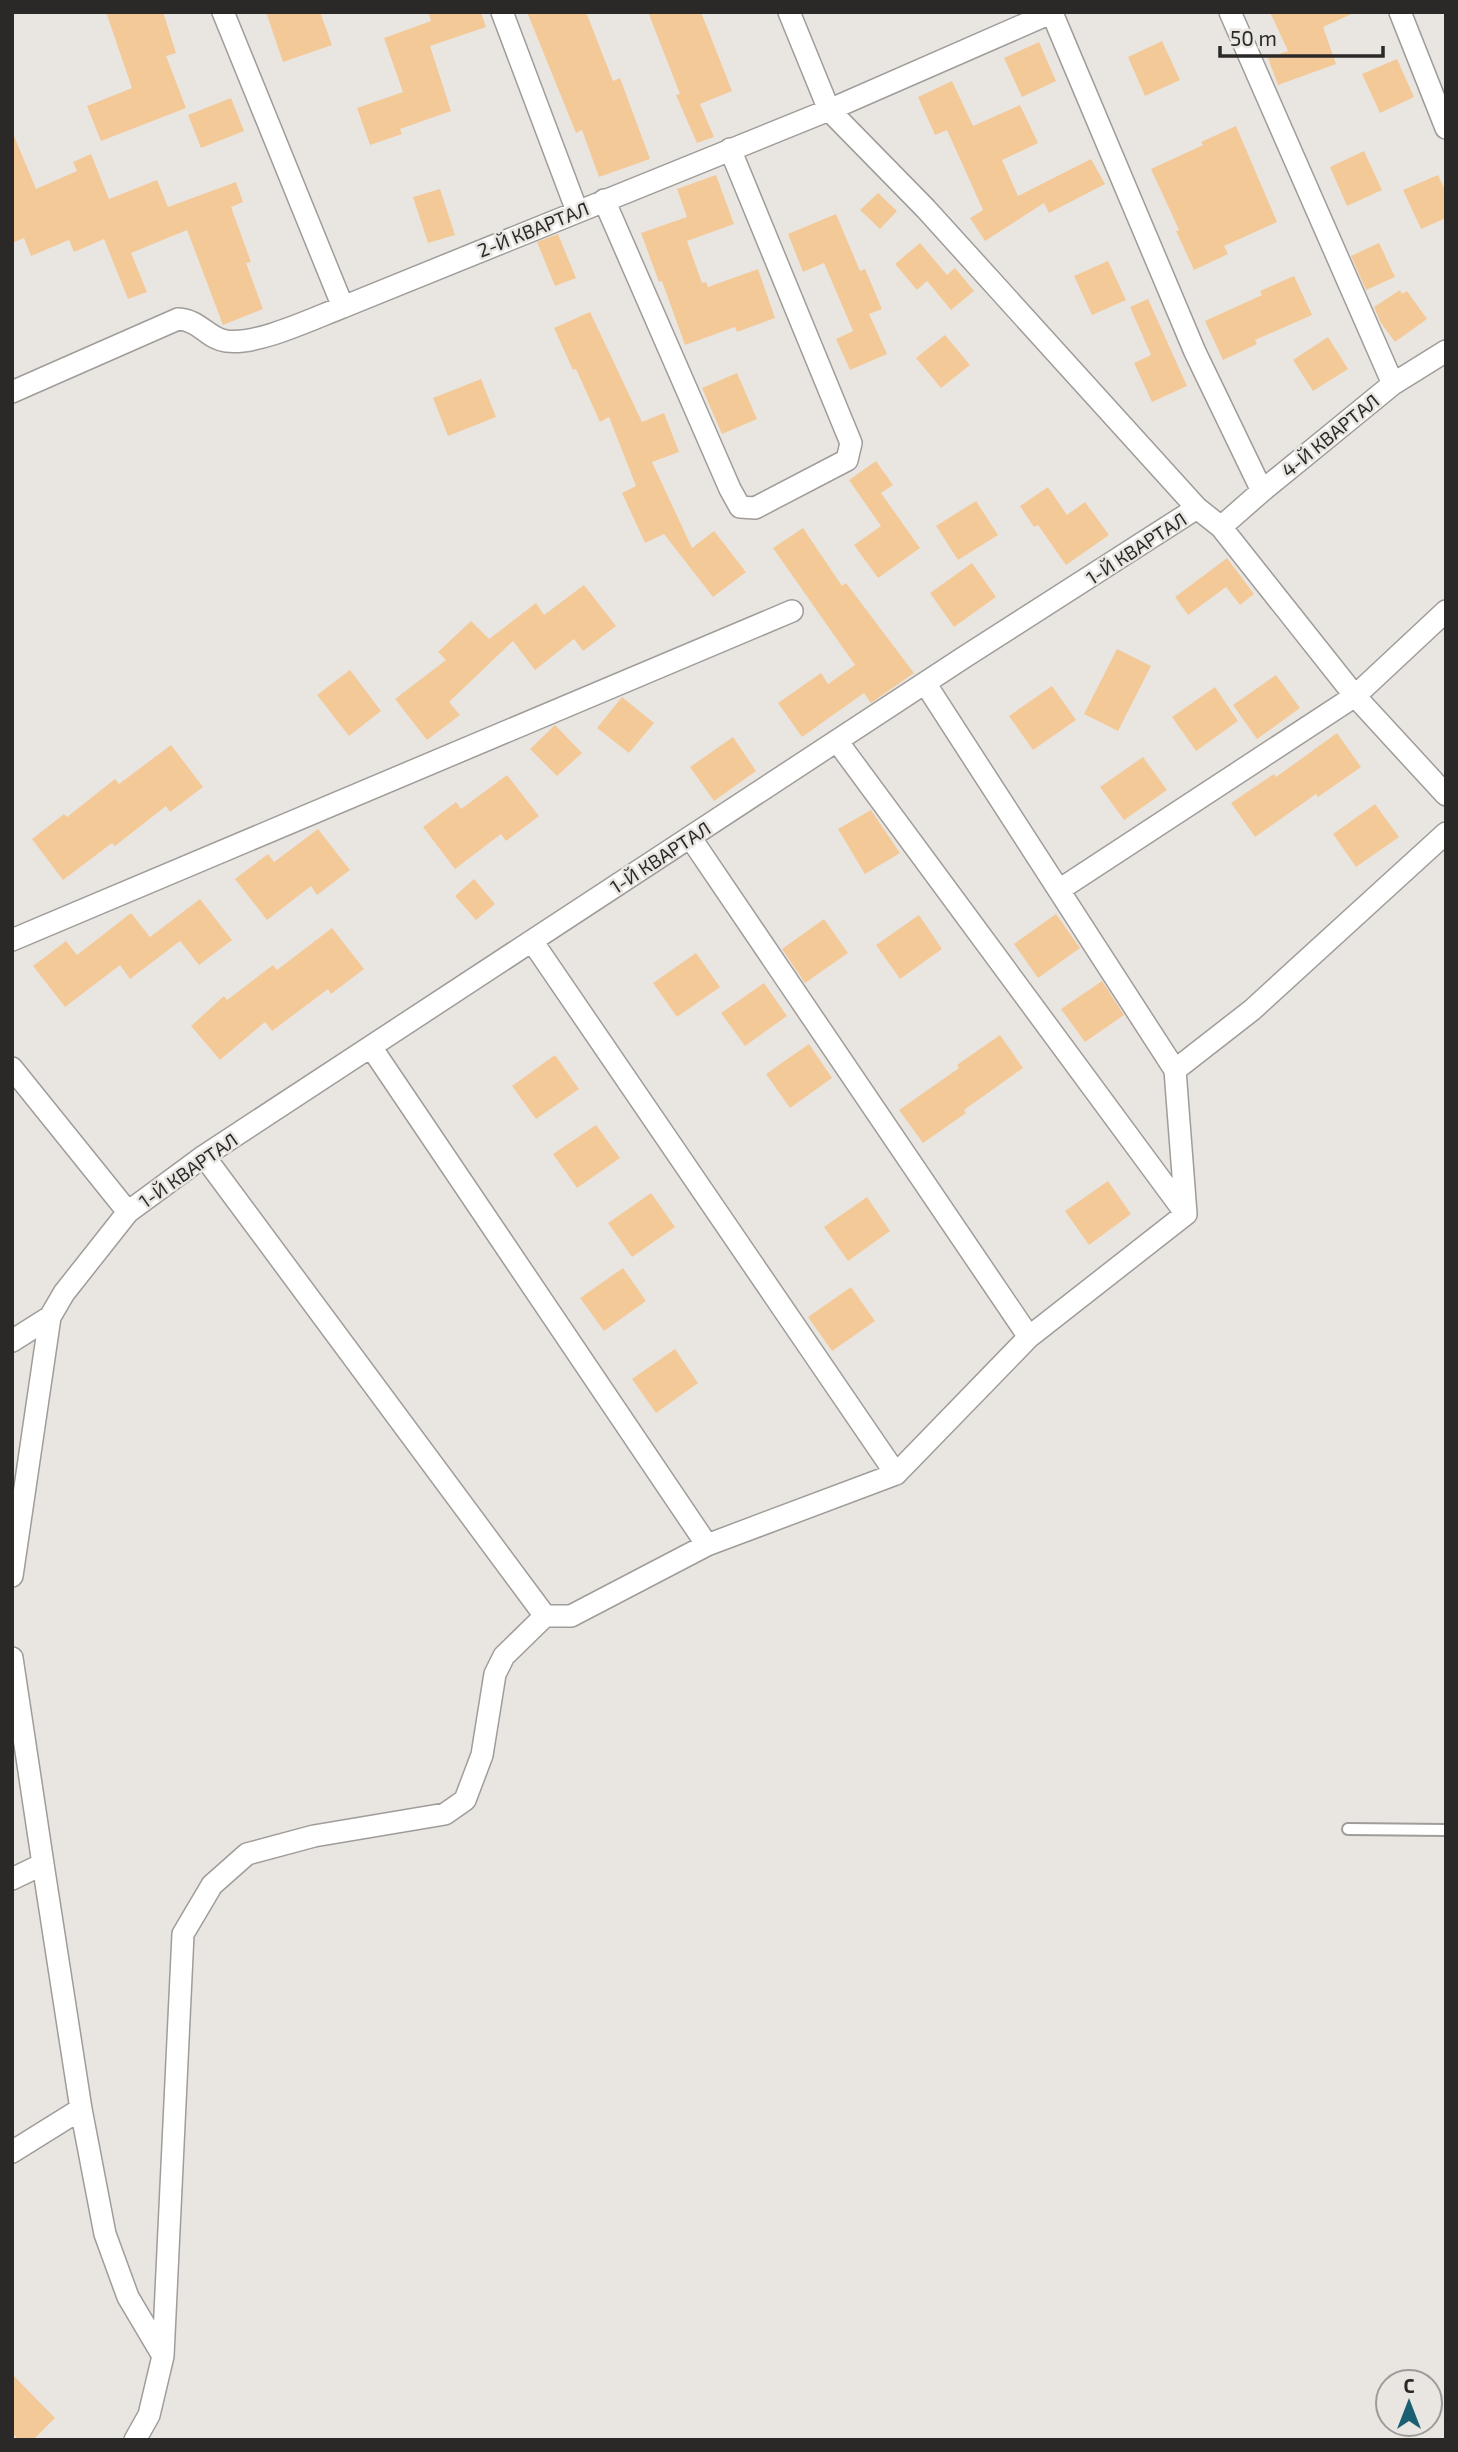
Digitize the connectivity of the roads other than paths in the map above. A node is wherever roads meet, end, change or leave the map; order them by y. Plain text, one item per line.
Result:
1 (223, 12) edge
2 (502, 12) edge
3 (789, 12) edge
4 (1230, 12) edge
5 (1400, 12) edge
6 (1053, 13) edge
7 (829, 110) junction
8 (1446, 128) edge
9 (730, 149) junction
10 (604, 200) junction
11 (577, 211) junction
12 (343, 307) junction
13 (1446, 351) edge
14 (1393, 384) junction
15 (12, 391) edge
16 (1262, 491) junction
17 (1197, 508) junction
18 (1222, 527) junction
19 (792, 611) dead end
20 (1446, 611) edge
21 (925, 683) junction
22 (1355, 696) junction
23 (837, 741) junction
24 (1446, 794) edge
25 (1446, 833) edge
26 (690, 837) junction
27 (1059, 890) junction
28 (12, 940) edge
29 (532, 941) junction
30 (371, 1047) junction
31 (13, 1070) edge
32 (1175, 1070) junction
33 (204, 1156) junction
34 (128, 1212) junction
35 (1186, 1214) junction
36 (50, 1317) junction
37 (1029, 1337) junction
38 (12, 1341) edge
39 (896, 1474) junction
40 (707, 1545) junction
41 (12, 1576) edge
42 (545, 1616) junction
43 (12, 1658) edge
44 (1348, 1829) dead end
45 (1446, 1830) edge
46 (43, 1864) junction
47 (12, 1879) edge
48 (81, 2109) junction
49 (12, 2152) edge
50 (163, 2356) junction
51 (135, 2440) edge

1 - 12 street
2 - 11 street
3 - 7 street
4 - 14 street
5 - 8 street
6 - 7 street, 2-Й КВАРТАЛ
6 - 16 street
7 - 9 street, 2-Й КВАРТАЛ
7 - 17 street
9 - 10 street, 2-Й КВАРТАЛ
9 - 10 street
10 - 11 street, 2-Й КВАРТАЛ
11 - 12 street, 2-Й КВАРТАЛ
12 - 15 street, 2-Й КВАРТАЛ
13 - 14 street, 4-Й КВАРТАЛ
14 - 16 street, 4-Й КВАРТАЛ
16 - 18 street, 4-Й КВАРТАЛ
17 - 18 street
17 - 21 street, 1-Й КВАРТАЛ
18 - 22 street
19 - 28 street
20 - 22 street
21 - 23 street, 1-Й КВАРТАЛ
21 - 27 street
22 - 24 street
22 - 27 street
23 - 26 street, 1-Й КВАРТАЛ
23 - 35 street
25 - 32 street
26 - 29 street, 1-Й КВАРТАЛ
26 - 37 street
27 - 32 street
29 - 30 street, 1-Й КВАРТАЛ
29 - 39 street
30 - 33 street, 1-Й КВАРТАЛ
30 - 40 street
31 - 34 street
32 - 35 street
33 - 34 street, 1-Й КВАРТАЛ
33 - 42 street
34 - 36 street, 1-Й КВАРТАЛ
35 - 37 street
36 - 38 street
36 - 41 street
37 - 39 street
39 - 40 street
40 - 42 street
42 - 50 street
43 - 46 street
44 - 45 lane
46 - 47 street
46 - 48 street
48 - 49 street
48 - 50 street
50 - 51 street

